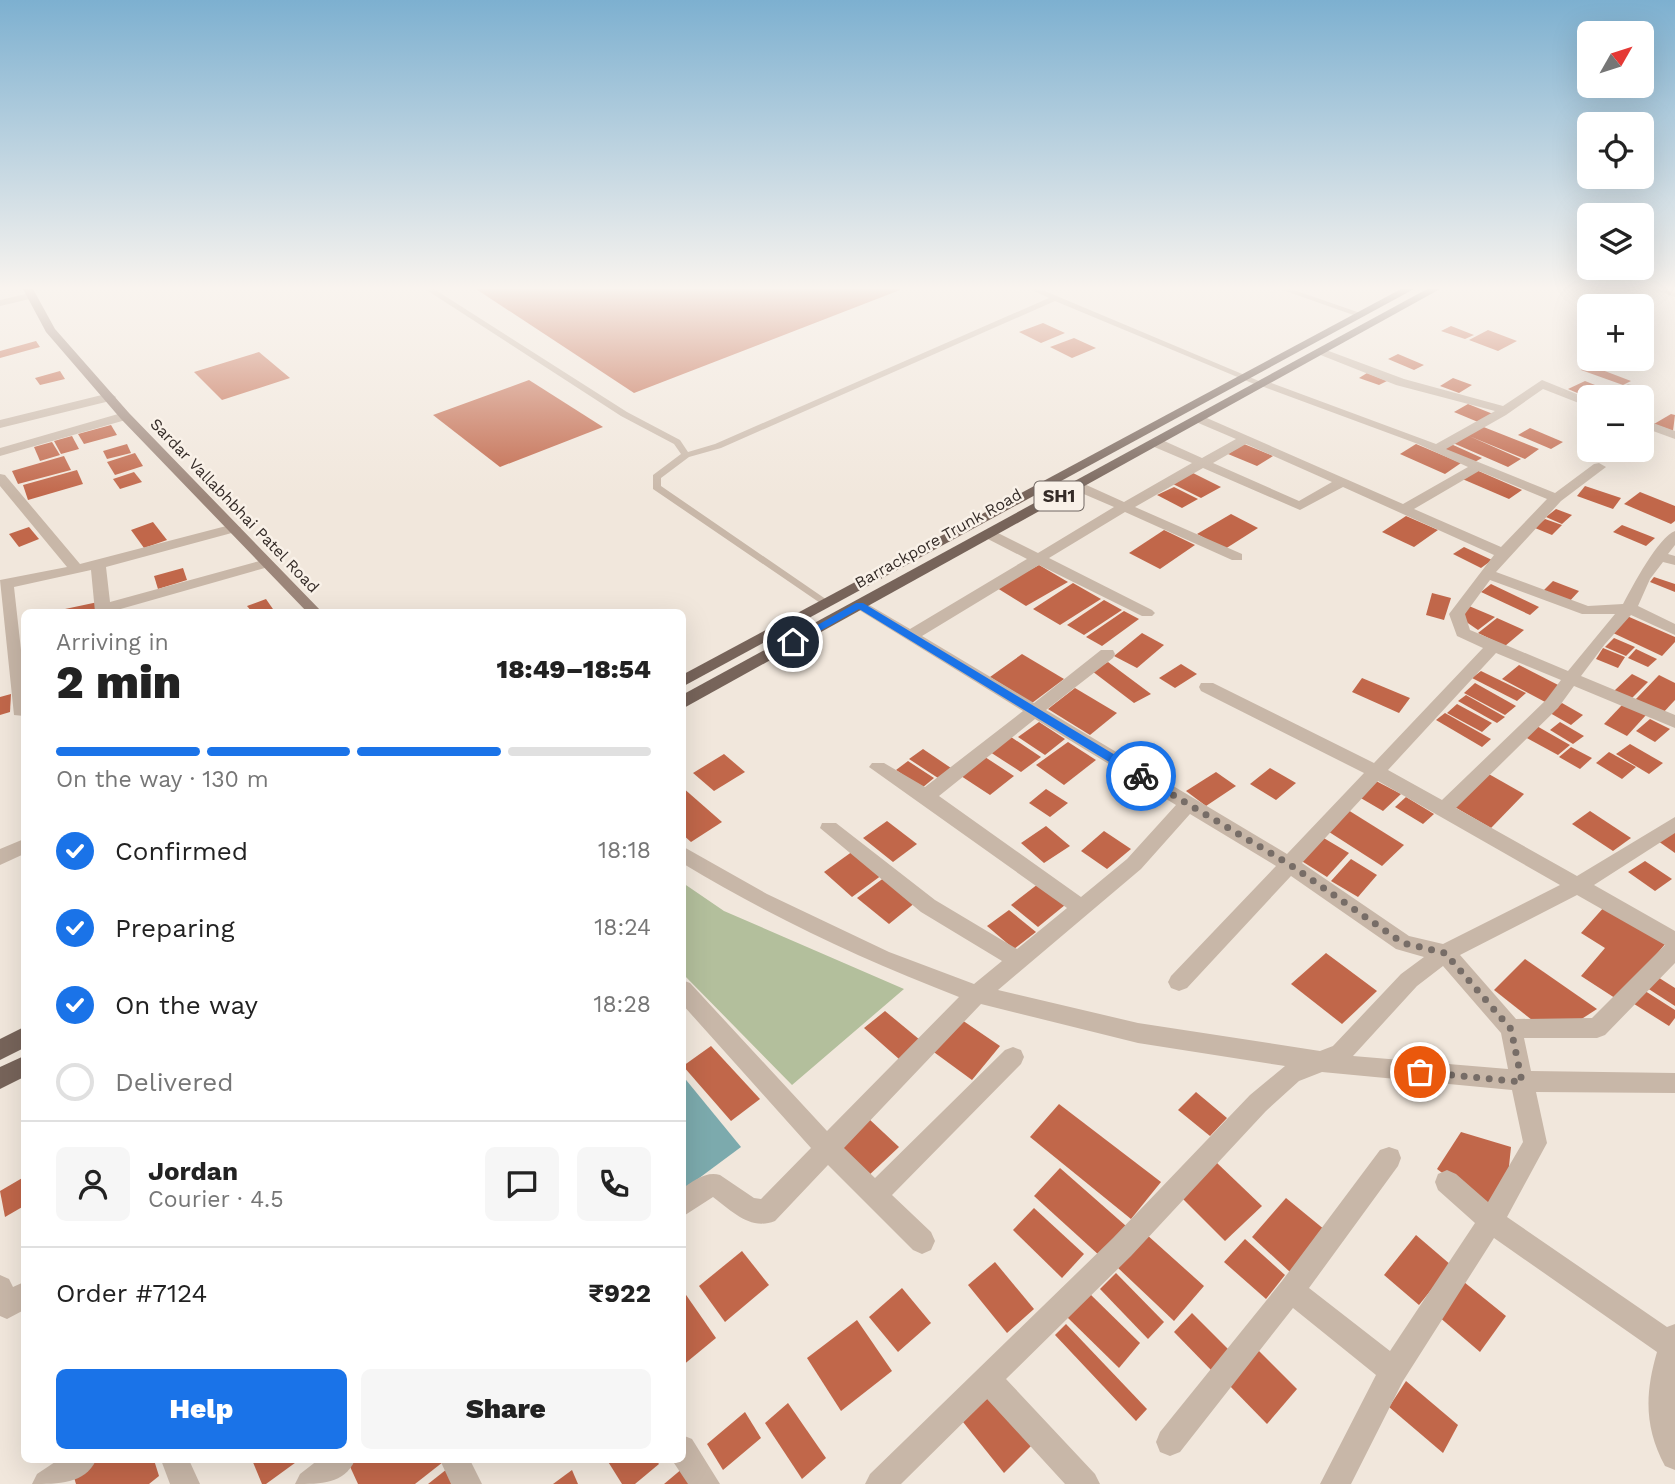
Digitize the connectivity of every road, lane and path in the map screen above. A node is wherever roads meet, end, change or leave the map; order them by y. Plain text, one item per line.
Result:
1 (75, 358) edge
2 (537, 358) edge
3 (918, 358) edge
4 (1201, 358) edge
5 (1282, 358) edge
6 (1310, 358) edge
7 (1338, 358) edge
8 (1246, 377) junction
9 (1262, 384) junction
10 (110, 397) junction
11 (1577, 397) edge
12 (1502, 410) junction
13 (125, 416) junction
14 (1200, 419) junction
15 (0, 424) edge
16 (1654, 428) edge
17 (1675, 436) edge
18 (1246, 439) junction
19 (1157, 443) junction
20 (1436, 449) junction
21 (0, 453) edge
22 (686, 455) junction
23 (1204, 463) junction
24 (1477, 467) junction
25 (1599, 467) dead end
26 (0, 478) edge
27 (1343, 482) junction
28 (1077, 486) junction
29 (1556, 498) junction
30 (1124, 507) junction
31 (1404, 509) junction
32 (234, 528) junction
33 (989, 534) junction
34 (1675, 535) edge
35 (1503, 553) junction
36 (1658, 555) junction
37 (1237, 557) dead end
38 (1035, 559) junction
39 (1675, 561) edge
40 (267, 563) junction
41 (98, 564) junction
42 (76, 568) junction
43 (1487, 574) junction
44 (3, 585) edge
45 (826, 604) junction
46 (859, 605) junction
47 (1629, 608) junction
48 (103, 609) edge
49 (110, 609) edge
50 (312, 609) edge
51 (1147, 613) dead end
52 (1675, 630) edge
53 (910, 636) junction
54 (1494, 646) junction
55 (1107, 654) dead end
56 (1573, 679) junction
57 (686, 680) edge
58 (1207, 687) dead end
59 (686, 701) edge
60 (21, 711) edge
61 (1032, 711) junction
62 (1675, 722) edge
63 (878, 767) dead end
64 (1377, 772) junction
65 (926, 796) junction
66 (1188, 804) junction
67 (1443, 810) junction
68 (1675, 824) edge
69 (829, 828) dead end
70 (21, 848) edge
71 (686, 855) edge
72 (0, 858) edge
73 (1289, 864) junction
74 (1577, 886) junction
75 (1080, 907) junction
76 (1675, 942) edge
77 (1675, 948) edge
78 (1445, 953) junction
79 (1017, 960) junction
80 (1179, 982) dead end
81 (686, 993) edge
82 (976, 994) junction
83 (1511, 1029) junction
84 (21, 1039) edge
85 (0, 1050) edge
86 (1013, 1057) dead end
87 (1321, 1062) junction
88 (21, 1068) edge
89 (0, 1079) edge
90 (1522, 1082) junction
91 (1675, 1083) edge
92 (826, 1147) junction
93 (1389, 1158) dead end
94 (1447, 1182) dead end
95 (875, 1195) junction
96 (686, 1202) edge
97 (1491, 1221) junction
98 (922, 1241) dead end
99 (0, 1288) edge
100 (1291, 1290) junction
101 (21, 1297) edge
102 (1673, 1342) edge
103 (1393, 1371) junction
104 (985, 1378) junction
105 (1170, 1442) dead end
106 (686, 1455) edge
107 (1675, 1456) edge
108 (78, 1463) edge
109 (176, 1463) edge
110 (337, 1463) edge
111 (456, 1463) edge
112 (47, 1484) edge
113 (185, 1484) edge
114 (310, 1484) edge
115 (467, 1484) edge
116 (705, 1484) edge
117 (880, 1484) edge
118 (1086, 1484) edge
119 (1335, 1484) edge

1 - 10 street, Sardar Vallabhbhai Patel Road
2 - 22 lane
3 - 22 lane
4 - 8 lane
5 - 8 main road, Barrackpore Trunk Road / SH1
6 - 9 main road, Barrackpore Trunk Road / SH1
7 - 12 street
8 - 9 lane
8 - 45 main road, Barrackpore Trunk Road / SH1
9 - 14 main road, Barrackpore Trunk Road / SH1
9 - 20 street
10 - 13 street, Sardar Vallabhbhai Patel Road
10 - 15 street
11 - 12 street
12 - 20 street
13 - 21 street
13 - 32 street, Sardar Vallabhbhai Patel Road
14 - 18 street
14 - 19 main road, Barrackpore Trunk Road / SH1
16 - 17 street
18 - 23 street
18 - 27 street
19 - 23 street
19 - 28 main road, Barrackpore Trunk Road / SH1
20 - 24 street
22 - 45 lane
23 - 27 street
23 - 30 street
24 - 29 street
24 - 31 street
25 - 29 street
26 - 42 street
27 - 31 street
28 - 30 street
28 - 33 main road, Barrackpore Trunk Road / SH1
29 - 35 street
30 - 37 street
30 - 38 street
31 - 35 street
32 - 40 street, Sardar Vallabhbhai Patel Road
32 - 41 street
33 - 38 street
33 - 46 main road, Barrackpore Trunk Road / SH1
34 - 36 street
35 - 43 street
36 - 39 street
36 - 47 street
38 - 51 street
38 - 53 street
40 - 49 street
40 - 50 street, Sardar Vallabhbhai Patel Road
41 - 42 street
41 - 48 street
42 - 44 street
43 - 47 street
43 - 54 street
44 - 60 street
45 - 57 main road, Barrackpore Trunk Road / SH1
46 - 53 street
46 - 59 main road, Barrackpore Trunk Road / SH1
47 - 52 street
47 - 56 street
53 - 61 street
54 - 56 street
54 - 64 street
55 - 61 street
56 - 62 street
56 - 67 street
58 - 64 street
61 - 65 street
61 - 66 street
63 - 65 street
64 - 67 street
64 - 73 street
65 - 75 street
66 - 73 street
66 - 75 street
67 - 74 street
68 - 74 street
69 - 79 street
70 - 72 street
71 - 82 street
73 - 78 street
73 - 80 street
74 - 76 street
74 - 78 street
75 - 79 street
77 - 83 street
78 - 83 street
78 - 87 street
79 - 82 street
81 - 92 street
82 - 87 street
82 - 92 street
83 - 90 street
84 - 85 main road
86 - 95 street
87 - 90 street
87 - 104 street
88 - 89 main road
90 - 91 street
90 - 97 street
92 - 95 street
92 - 96 street
93 - 100 street
94 - 97 street
95 - 98 street
97 - 102 street
97 - 103 street
99 - 101 street
100 - 103 street
100 - 105 street
102 - 107 street
103 - 119 street
104 - 117 street
104 - 118 street
106 - 116 street
108 - 112 street
109 - 113 street
110 - 114 street
111 - 115 street

